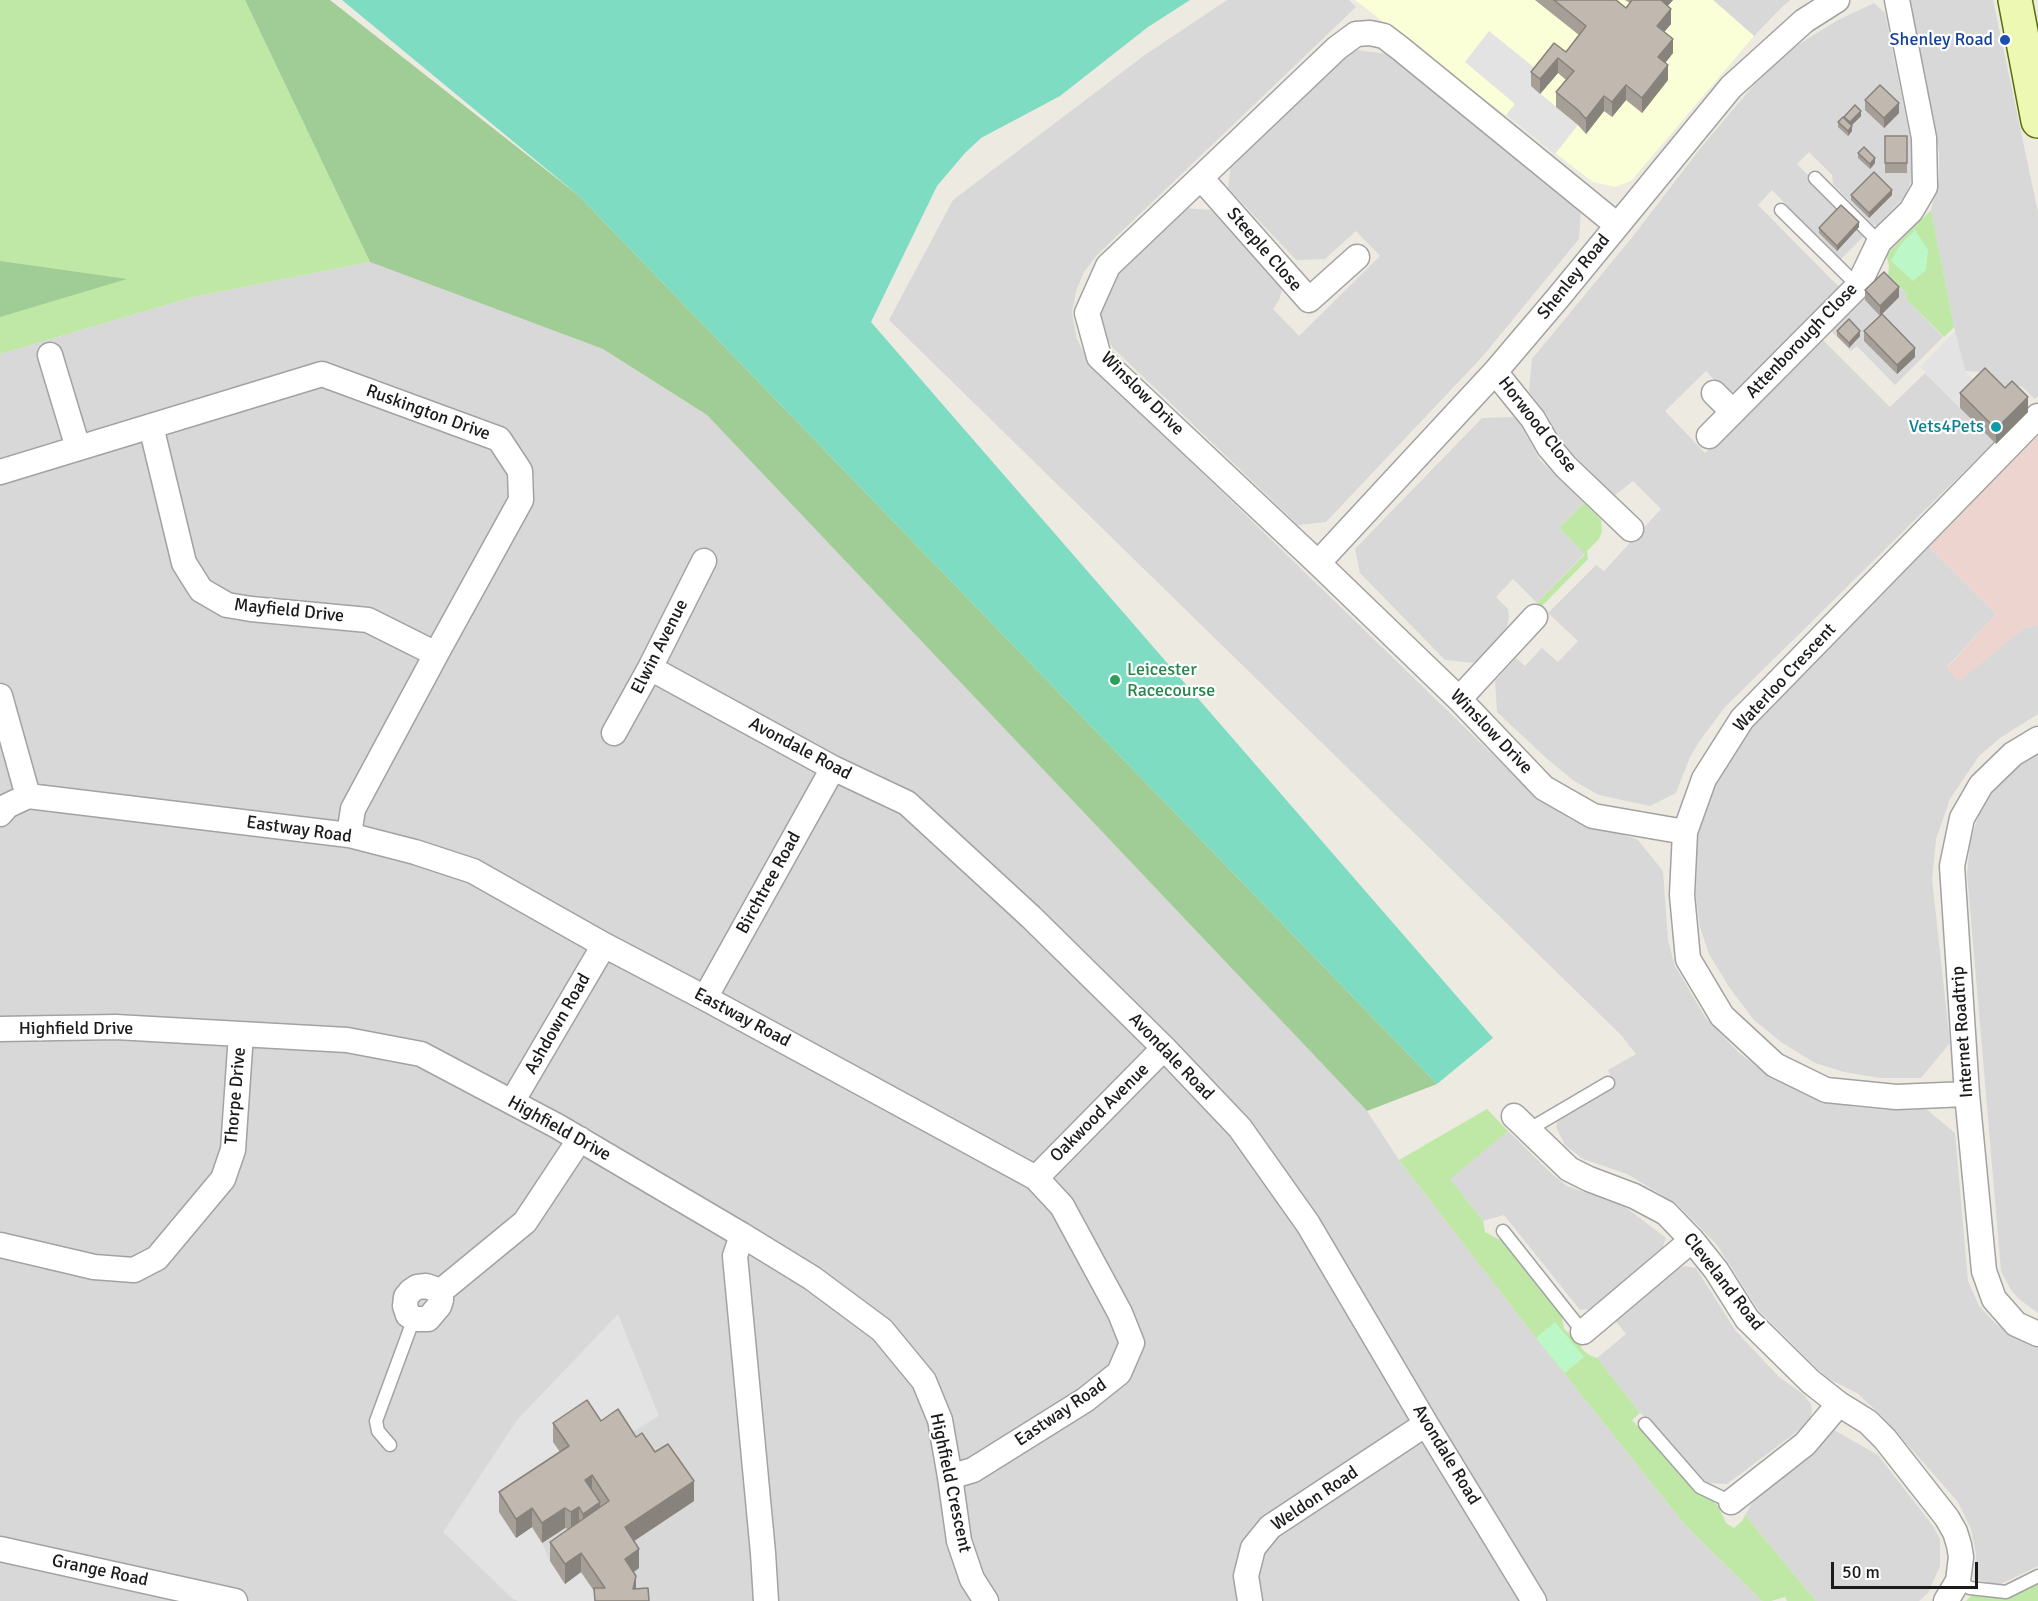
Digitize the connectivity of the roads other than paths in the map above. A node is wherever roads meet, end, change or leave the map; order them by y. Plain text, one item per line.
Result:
1 (1838, 0) edge
2 (1897, 0) edge
3 (2015, 0) edge
4 (2038, 121) edge
5 (1815, 177) dead end
6 (1201, 178) junction
7 (1781, 210) dead end
8 (1617, 225) junction
9 (1879, 242) junction
10 (1357, 257) dead end
11 (1858, 286) junction
12 (50, 355) dead end
13 (1495, 372) junction
14 (1714, 393) dead end
15 (1733, 412) junction
16 (2038, 417) edge
17 (151, 426) junction
18 (1709, 436) dead end
19 (78, 448) junction
20 (0, 472) edge
21 (1631, 528) dead end
22 (704, 561) dead end
23 (1318, 562) junction
24 (1534, 617) dead end
25 (436, 654) junction
26 (650, 668) junction
27 (0, 696) edge
28 (1459, 699) junction
29 (614, 733) dead end
30 (2038, 739) edge
31 (833, 768) junction
32 (28, 796) junction
33 (0, 814) edge
34 (1685, 832) junction
35 (349, 835) junction
36 (604, 945) junction
37 (705, 998) junction
38 (0, 1029) edge
39 (241, 1034) junction
40 (1164, 1048) junction
41 (1608, 1083) dead end
42 (1967, 1094) junction
43 (512, 1102) junction
44 (1521, 1124) joint
45 (580, 1139) junction
46 (1036, 1178) junction
47 (1503, 1231) dead end
48 (742, 1235) junction
49 (1692, 1240) junction
50 (0, 1245) edge
51 (414, 1318) joint
52 (1584, 1332) joint
53 (2038, 1334) edge
54 (1839, 1404) junction
55 (1426, 1424) junction
56 (1645, 1424) dead end
57 (390, 1445) dead end
58 (950, 1477) junction
59 (1731, 1502) joint
60 (0, 1549) edge
61 (2038, 1576) edge
62 (1952, 1591) edge
63 (235, 1601) edge
64 (766, 1601) edge
65 (986, 1601) edge
66 (1250, 1601) edge
67 (1534, 1601) edge

1 - 8 street, Shenley Road
2 - 9 street, Attenborough Close
3 - 4 main road
5 - 9 lane
6 - 8 street, Winslow Drive
6 - 10 street, Steeple Close
6 - 23 street, Winslow Drive
7 - 11 lane
8 - 13 street, Shenley Road
9 - 11 street, Attenborough Close
11 - 15 street, Attenborough Close
12 - 19 street
13 - 21 street, Horwood Close
13 - 23 street, Shenley Road
14 - 15 street, Attenborough Close
15 - 18 street, Attenborough Close
16 - 34 street, Waterloo Crescent
17 - 19 street, Ruskington Drive
17 - 25 street, Mayfield Drive
17 - 25 street, Ruskington Drive
19 - 20 street, Ruskington Drive
22 - 26 street, Elwin Avenue
23 - 28 street, Winslow Drive
24 - 28 street
25 - 35 street, Ruskington Drive
26 - 29 street, Elwin Avenue
26 - 31 street, Avondale Road
27 - 32 street
28 - 34 street, Winslow Drive
30 - 42 street, Internet Roadtrip
31 - 37 street, Birchtree Road
31 - 40 street, Avondale Road
32 - 33 street
32 - 35 street, Eastway Road
34 - 42 street, Waterloo Crescent
35 - 36 street, Eastway Road
36 - 37 street, Eastway Road
36 - 43 street, Ashdown Road
37 - 46 street, Eastway Road
38 - 39 street, Highfield Drive
39 - 43 street, Highfield Drive
39 - 50 street, Thorpe Drive
40 - 46 street, Oakwood Avenue
40 - 55 street, Avondale Road
41 - 44 lane
42 - 53 street, Internet Roadtrip
43 - 45 street, Highfield Drive
44 - 49 street, Cleveland Road
45 - 48 street, Highfield Drive
45 - 51 street
46 - 58 street, Eastway Road
47 - 52 lane
48 - 58 street, Highfield Crescent
48 - 64 street
49 - 52 street
49 - 54 street, Cleveland Road
51 - 57 lane
54 - 59 street
54 - 62 street, Cleveland Road
55 - 66 street, Weldon Road
55 - 67 street, Avondale Road
56 - 59 lane
58 - 65 street, Highfield Crescent
60 - 63 street, Grange Road
61 - 62 lane

